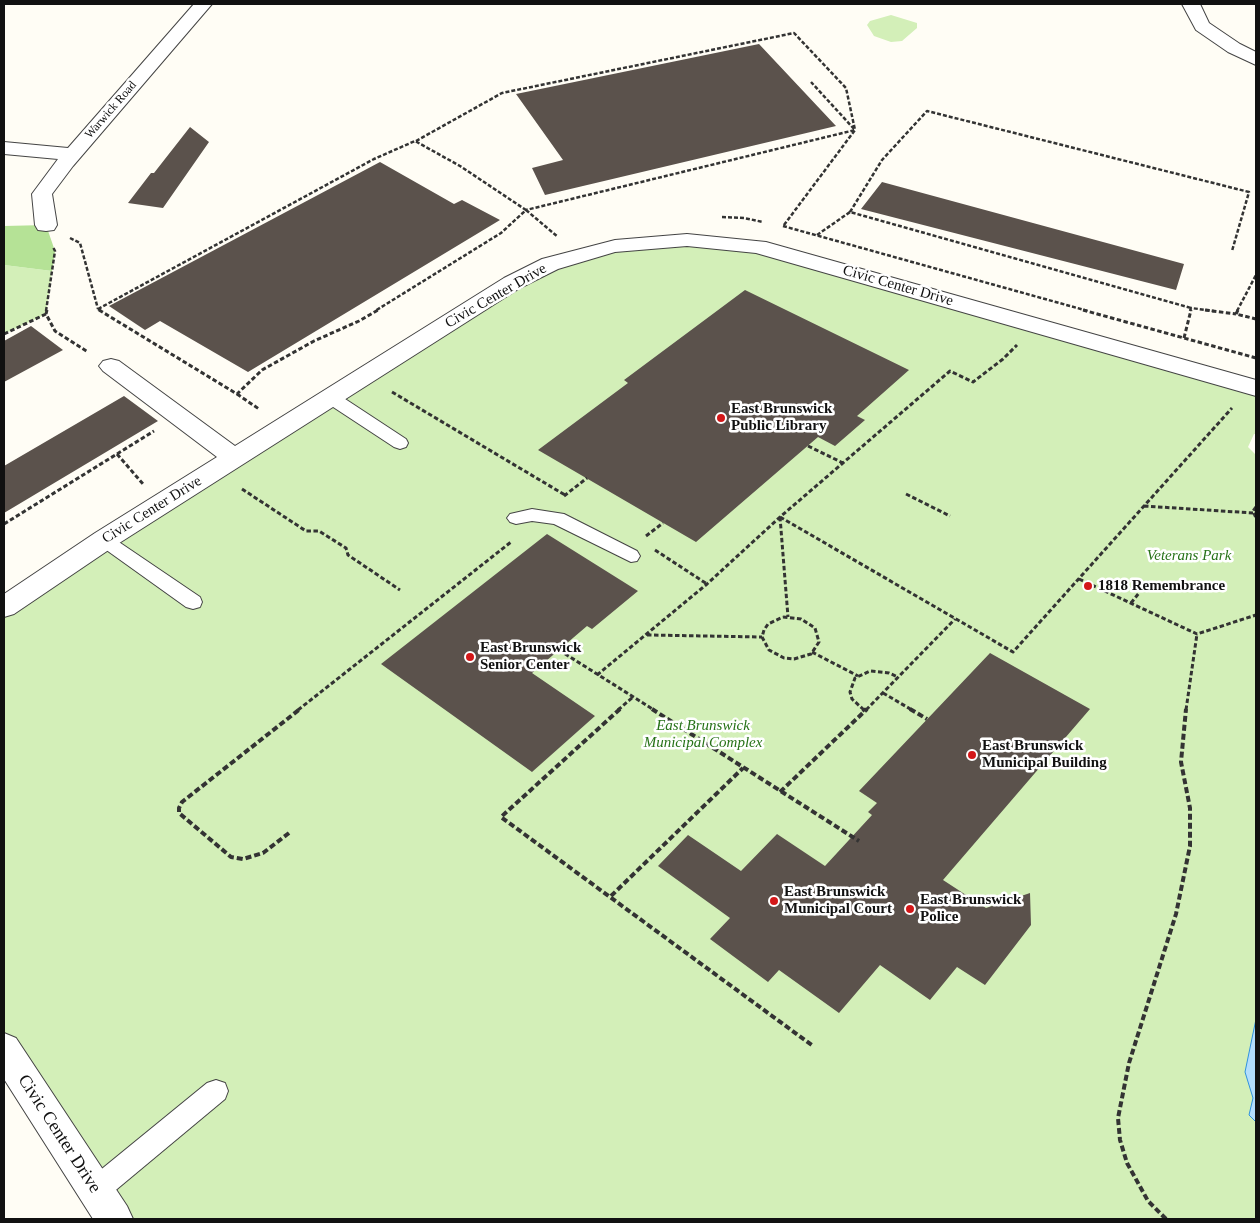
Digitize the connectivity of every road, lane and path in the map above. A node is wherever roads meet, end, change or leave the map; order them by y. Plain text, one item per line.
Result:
1 (203, 4) edge
2 (1191, 4) edge
3 (1256, 59) edge
4 (812, 82) dead end
5 (856, 130) junction
6 (415, 141) junction
7 (4, 148) edge
8 (73, 154) junction
9 (526, 210) junction
10 (850, 212) junction
11 (715, 218) dead end
12 (768, 222) dead end
13 (775, 224) dead end
14 (46, 225) junction
15 (783, 226) junction
16 (817, 235) junction
17 (564, 242) dead end
18 (1232, 251) dead end
19 (1256, 275) edge
20 (1191, 308) junction
21 (98, 309) junction
22 (46, 314) junction
23 (1236, 314) junction
24 (1256, 319) edge
25 (1025, 322) junction
26 (4, 334) edge
27 (1184, 338) junction
28 (1256, 358) edge
29 (111, 366) joint
30 (364, 376) junction
31 (1247, 395) edge
32 (330, 397) junction
33 (177, 416) junction
34 (400, 443) dead end
35 (808, 446) dead end
36 (234, 458) junction
37 (843, 463) junction
38 (587, 478) dead end
39 (242, 489) dead end
40 (906, 494) dead end
41 (565, 495) junction
42 (561, 498) dead end
43 (574, 500) dead end
44 (1143, 506) junction
45 (1256, 507) edge
46 (1253, 513) junction
47 (780, 516) junction
48 (950, 516) dead end
49 (516, 518) dead end
50 (1256, 518) edge
51 (663, 523) dead end
52 (4, 524) edge
53 (514, 539) dead end
54 (104, 540) junction
55 (641, 540) dead end
56 (649, 546) dead end
57 (631, 556) dead end
58 (1079, 579) junction
59 (707, 584) junction
60 (400, 590) dead end
61 (1139, 593) dead end
62 (193, 602) dead end
63 (1131, 603) junction
64 (4, 607) edge
65 (1256, 615) edge
66 (788, 617) junction
67 (954, 619) junction
68 (1197, 634) junction
69 (646, 635) junction
70 (762, 637) junction
71 (559, 650) dead end
72 (812, 652) junction
73 (597, 675) junction
74 (858, 676) junction
75 (898, 677) junction
76 (883, 692) junction
77 (633, 697) junction
78 (865, 711) junction
79 (927, 719) dead end
80 (743, 768) junction
81 (780, 792) junction
82 (289, 833) dead end
83 (859, 840) dead end
84 (611, 896) junction
85 (813, 1046) dead end
86 (4, 1049) edge
87 (216, 1092) dead end
88 (105, 1205) edge
89 (1166, 1219) edge

1 - 8 street, Warwick Road
2 - 3 street
4 - 5 path
5 - 6 path
5 - 9 path
5 - 15 path
6 - 9 path
6 - 21 path
7 - 8 street
8 - 14 street, Warwick Road
9 - 17 path
9 - 21 path
10 - 16 path
10 - 18 path
10 - 20 path
11 - 12 path
13 - 15 path
14 - 21 path
14 - 22 path
15 - 16 path
16 - 27 path
19 - 23 path
20 - 23 path
20 - 27 path
22 - 26 path
22 - 29 path
23 - 24 path
25 - 30 street, Civic Center Drive
25 - 31 street, Civic Center Drive
25 - 37 path
27 - 28 path
29 - 33 street
30 - 32 street, Civic Center Drive
30 - 41 path
31 - 44 path
32 - 34 lane
32 - 36 street, Civic Center Drive
33 - 36 street
33 - 52 path
35 - 37 path
36 - 54 street, Civic Center Drive
37 - 47 path
38 - 41 path
39 - 60 path
40 - 48 path
41 - 42 path
41 - 43 path
44 - 46 path
44 - 58 path
45 - 46 path
46 - 50 path
47 - 59 path
47 - 66 path
47 - 67 path
49 - 57 lane
51 - 55 path
53 - 82 path
54 - 62 lane
54 - 64 street, Civic Center Drive
56 - 59 path
58 - 63 path
58 - 67 path
59 - 69 path
61 - 63 path
63 - 68 path
65 - 68 path
66 - 70 path
66 - 72 path
67 - 75 path
68 - 89 path
69 - 70 path
69 - 73 path
70 - 72 path
71 - 73 path
72 - 74 path
73 - 77 path
74 - 75 path
74 - 78 path
75 - 76 path
76 - 78 path
76 - 79 path
77 - 80 path
77 - 84 path
78 - 81 path
80 - 81 path
80 - 84 path
81 - 83 path
84 - 85 path
86 - 88 street, Civic Center Drive
87 - 88 lane

